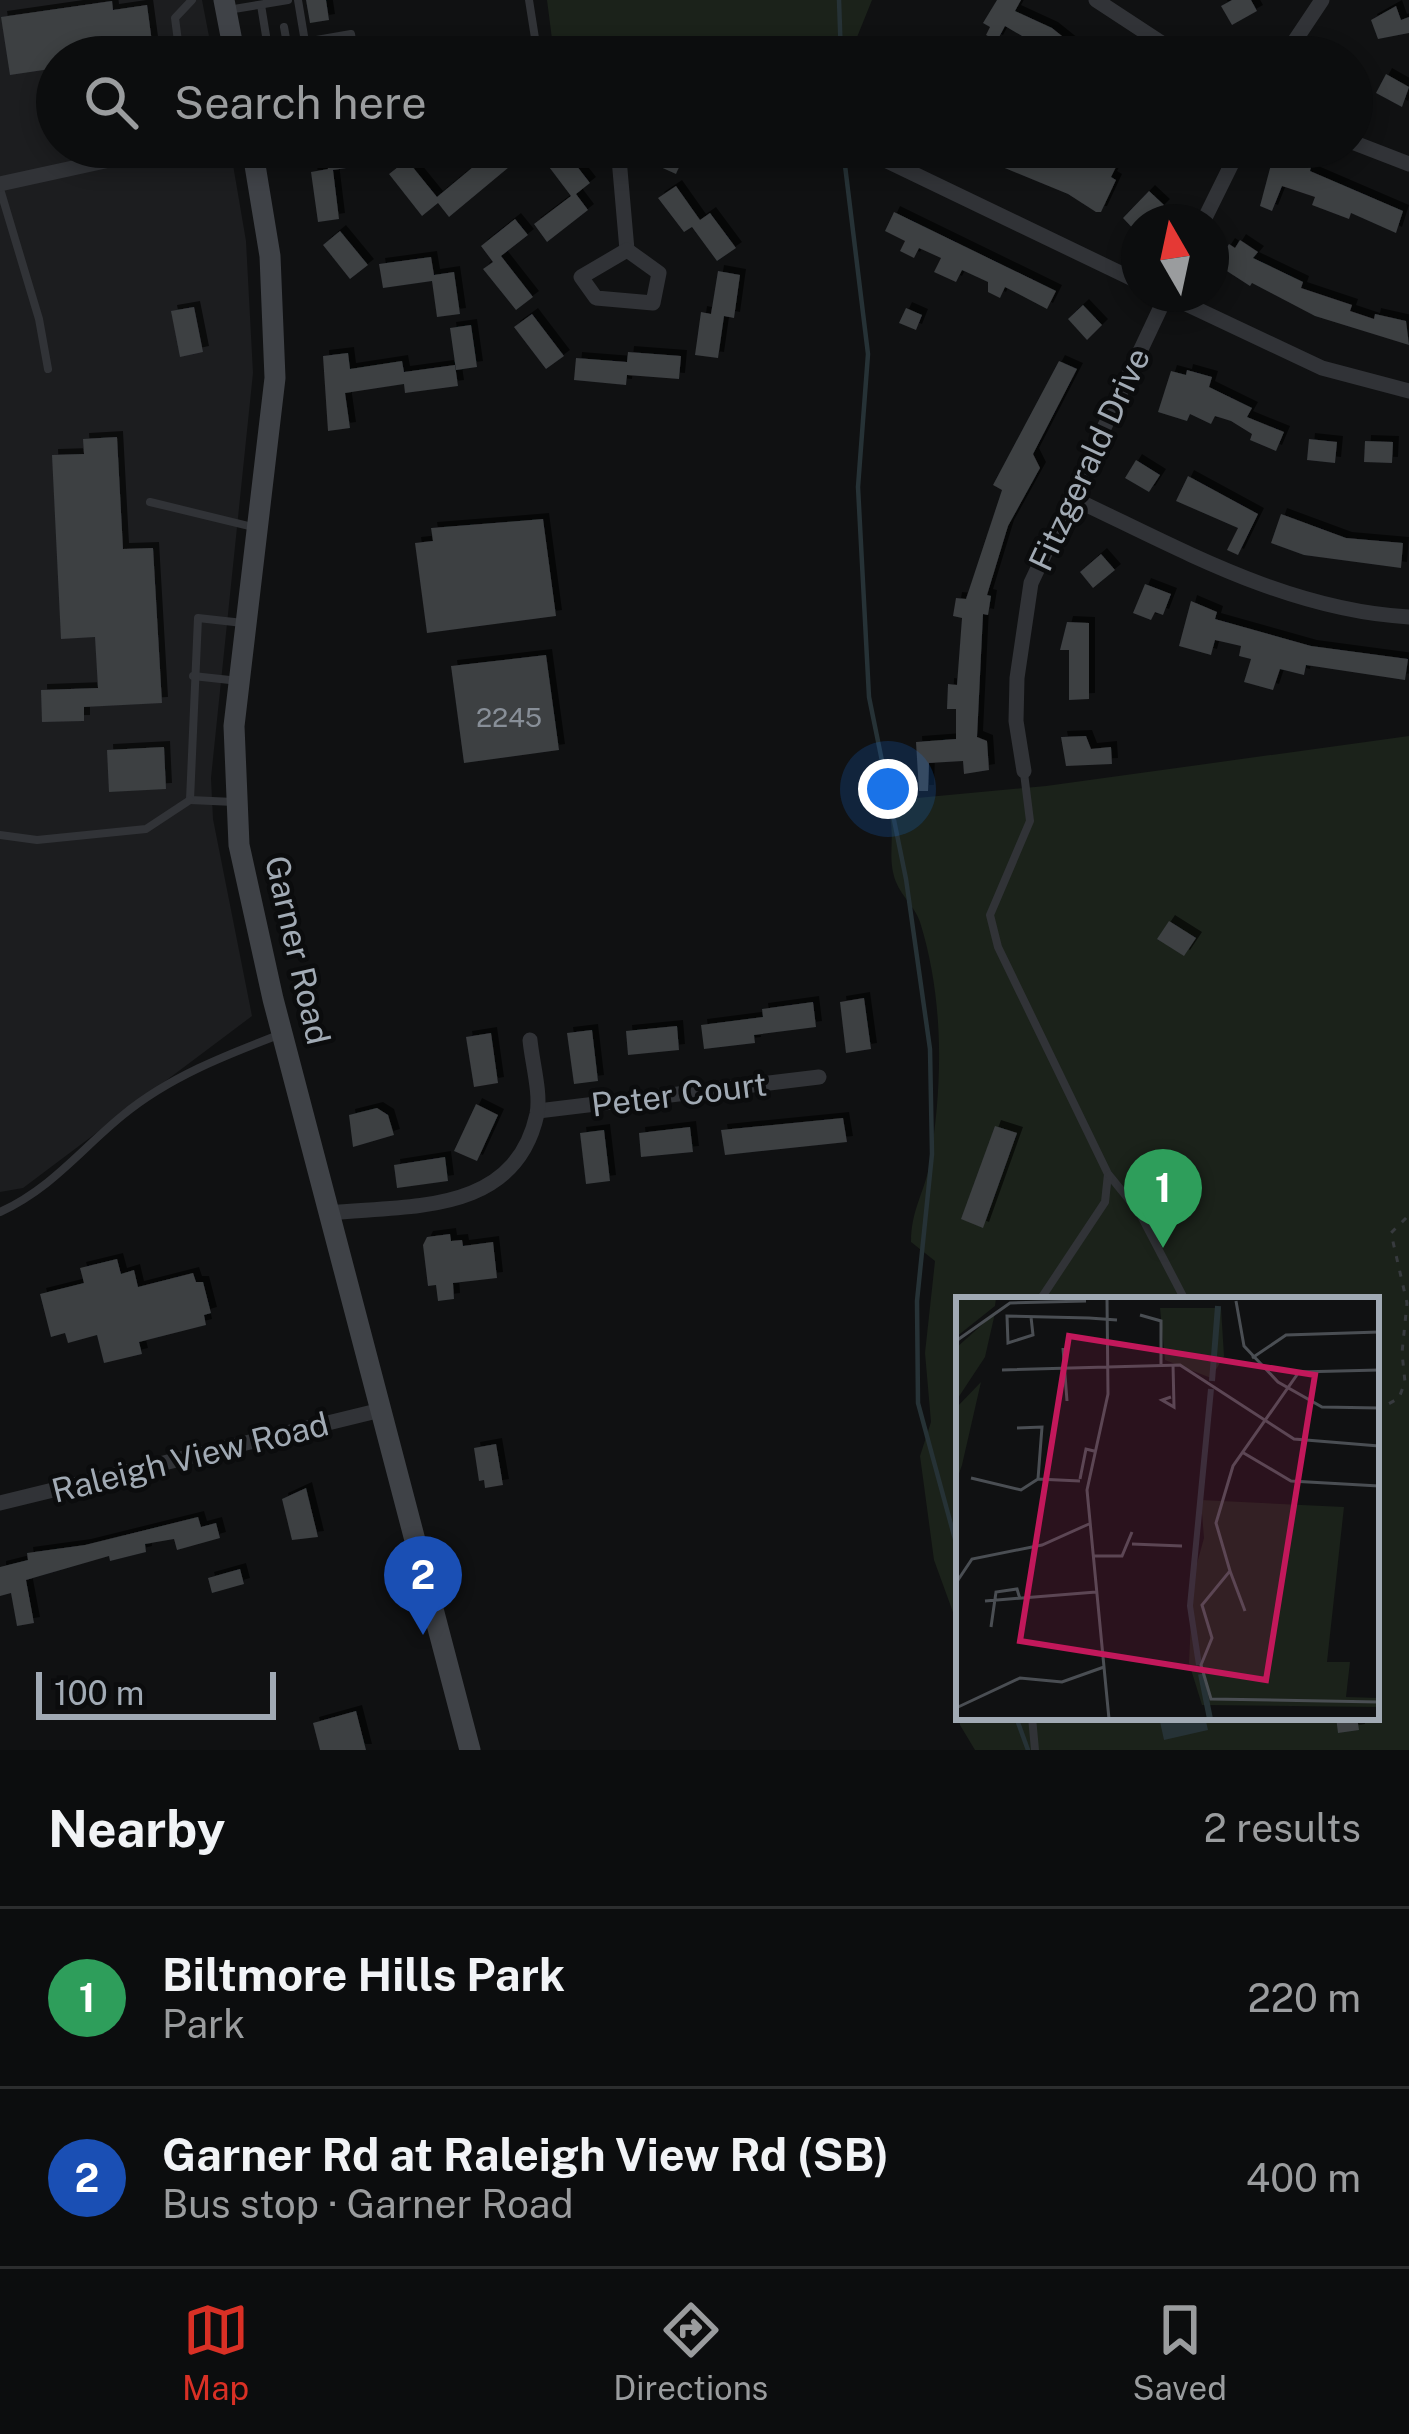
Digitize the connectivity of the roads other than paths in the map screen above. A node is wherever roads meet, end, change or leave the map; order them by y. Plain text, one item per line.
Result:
1 (192, 0) edge
2 (298, 0) edge
3 (529, 0) edge
4 (1096, 0) edge
5 (1322, 0) edge
6 (283, 3) edge
7 (260, 4) junction
8 (225, 5) edge
9 (284, 27) dead end
10 (177, 36) edge
11 (231, 36) edge
12 (266, 36) edge
13 (286, 36) edge
14 (304, 36) edge
15 (535, 36) edge
16 (1151, 36) edge
17 (1298, 36) edge
18 (1373, 150) edge
19 (1409, 164) edge
20 (80, 168) edge
21 (255, 168) edge
22 (620, 168) edge
23 (902, 168) edge
24 (1229, 168) edge
25 (0, 187) edge
26 (1211, 204) edge
27 (627, 250) junction
28 (1121, 273) edge
29 (1157, 312) edge
30 (1205, 312) edge
31 (48, 369) dead end
32 (1409, 391) edge
33 (1070, 497) junction
34 (151, 502) dead end
35 (259, 528) junction
36 (1409, 617) edge
37 (246, 623) junction
38 (193, 676) junction
39 (239, 681) junction
40 (1024, 771) joint
41 (190, 800) junction
42 (236, 802) junction
43 (0, 835) edge
44 (282, 1034) junction
45 (530, 1040) dead end
46 (819, 1077) dead end
47 (538, 1111) junction
48 (1108, 1174) junction
49 (0, 1213) edge
50 (329, 1213) junction
51 (1042, 1297) edge
52 (1183, 1297) edge
53 (380, 1409) junction
54 (0, 1503) edge
55 (1032, 1720) edge
56 (470, 1750) edge
57 (1035, 1750) edge

1 - 10 lane
2 - 14 lane
3 - 15 lane
4 - 16 street
5 - 17 street
6 - 7 lane
7 - 8 lane
7 - 12 lane
8 - 11 main road
9 - 13 lane
18 - 19 street
20 - 25 street
21 - 35 main road, Garner Road
22 - 27 street
23 - 28 street
24 - 26 street
25 - 31 lane
27 - 27 street
29 - 33 street, Fitzgerald Drive
30 - 32 street
33 - 36 street
33 - 40 street, Fitzgerald Drive
34 - 35 lane
35 - 37 main road, Garner Road
37 - 38 lane
37 - 39 main road, Garner Road
38 - 39 lane
38 - 41 lane
39 - 42 main road, Garner Road
40 - 48 lane
41 - 42 lane
41 - 43 lane
42 - 44 main road, Garner Road
44 - 49 lane
44 - 50 main road, Garner Road
45 - 47 street
46 - 47 street, Peter Court
47 - 50 street
48 - 51 lane
48 - 52 lane
50 - 53 main road, Garner Road
53 - 54 street, Raleigh View Road
53 - 56 main road, Garner Road
55 - 57 lane

